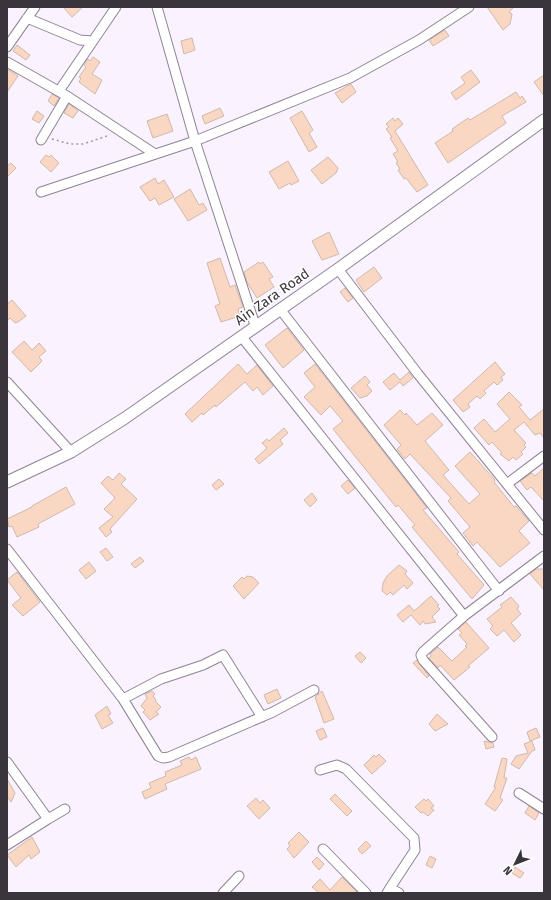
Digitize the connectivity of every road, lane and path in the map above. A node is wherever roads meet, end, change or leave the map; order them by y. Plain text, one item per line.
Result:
1 (34, 7) edge
2 (116, 7) edge
3 (157, 7) edge
4 (469, 7) edge
5 (27, 18) junction
6 (92, 41) junction
7 (7, 47) edge
8 (7, 62) edge
9 (63, 93) junction
10 (544, 120) edge
11 (122, 132) junction
12 (42, 138) joint
13 (195, 142) junction
14 (155, 154) junction
15 (41, 192) dead end
16 (338, 269) junction
17 (280, 308) junction
18 (255, 326) junction
19 (241, 336) junction
20 (7, 382) edge
21 (71, 452) junction
22 (544, 456) edge
23 (7, 482) edge
24 (507, 484) junction
25 (544, 530) edge
26 (7, 549) edge
27 (544, 556) edge
28 (499, 591) junction
29 (464, 616) junction
30 (314, 690) dead end
31 (123, 699) junction
32 (262, 717) junction
33 (492, 738) dead end
34 (9, 768) edge
35 (320, 770) dead end
36 (519, 793) dead end
37 (65, 809) dead end
38 (544, 809) edge
39 (48, 819) junction
40 (7, 845) edge
41 (323, 849) dead end
42 (239, 876) dead end
43 (389, 891) edge
44 (223, 893) edge
45 (366, 893) edge
46 (399, 893) edge

1 - 5 street
2 - 6 street
3 - 13 street
4 - 13 street
5 - 6 street
5 - 7 street
6 - 9 street
8 - 9 street
9 - 11 street
9 - 12 street
10 - 16 main road, Ain Zara Road
11 - 12 path
11 - 14 street
13 - 14 street
13 - 18 street
14 - 15 street
16 - 17 main road, Ain Zara Road
16 - 24 street
17 - 18 main road, Ain Zara Road
17 - 28 street
18 - 19 main road, Ain Zara Road
19 - 21 main road, Ain Zara Road
19 - 29 street
20 - 21 street
21 - 23 main road, Ain Zara Road
22 - 24 street
24 - 25 street
26 - 31 street
27 - 28 street
28 - 29 street
29 - 33 street
30 - 32 street
31 - 32 street
31 - 32 street
34 - 39 street
35 - 43 street
36 - 38 street
37 - 39 street
39 - 40 street
41 - 45 street
42 - 44 street
43 - 46 street

